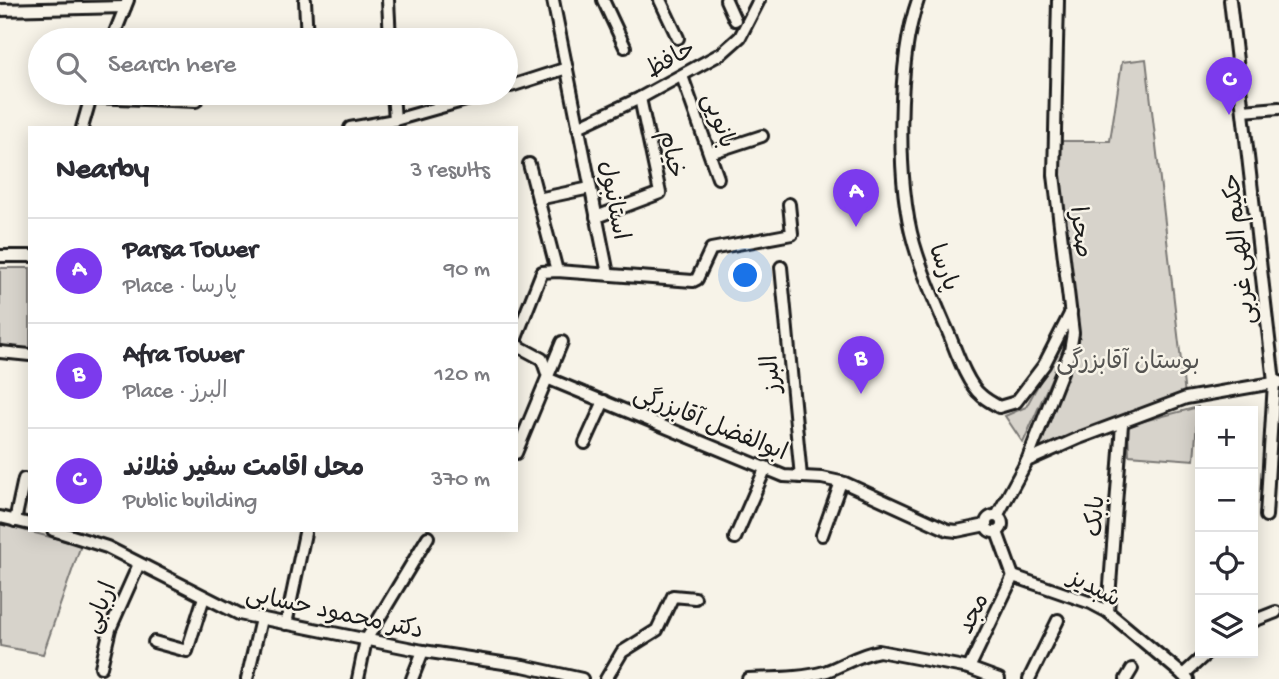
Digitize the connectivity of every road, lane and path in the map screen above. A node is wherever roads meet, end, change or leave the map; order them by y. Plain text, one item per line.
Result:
1 (305, 0) edge
2 (388, 0) edge
3 (553, 0) edge
4 (603, 0) edge
5 (660, 0) edge
6 (726, 0) edge
7 (759, 0) edge
8 (918, 0) edge
9 (1058, 0) edge
10 (1230, 0) edge
11 (127, 3) edge
12 (43, 4) edge
13 (0, 10) edge
14 (735, 20) dead end
15 (117, 28) edge
16 (306, 28) edge
17 (389, 28) edge
18 (678, 38) dead end
19 (625, 47) dead end
20 (566, 68) junction
21 (682, 76) junction
22 (518, 84) edge
23 (640, 98) junction
24 (88, 105) edge
25 (394, 105) edge
26 (448, 105) edge
27 (1279, 108) edge
28 (1243, 111) junction
29 (395, 120) junction
30 (83, 126) edge
31 (361, 126) edge
32 (578, 127) junction
33 (762, 136) dead end
34 (710, 153) junction
35 (530, 164) dead end
36 (718, 178) dead end
37 (590, 188) junction
38 (538, 200) junction
39 (789, 205) dead end
40 (596, 217) junction
41 (0, 256) edge
42 (28, 256) edge
43 (781, 267) dead end
44 (556, 271) junction
45 (608, 274) junction
46 (1071, 312) junction
47 (518, 333) edge
48 (562, 342) dead end
49 (518, 346) edge
50 (0, 352) edge
51 (28, 355) edge
52 (549, 379) junction
53 (1277, 382) edge
54 (604, 401) junction
55 (1122, 424) junction
56 (585, 443) dead end
57 (518, 449) edge
58 (1027, 460) junction
59 (766, 467) junction
60 (801, 477) junction
61 (24, 479) dead end
62 (841, 482) junction
63 (997, 516) junction
64 (1266, 516) dead end
65 (0, 517) edge
66 (15, 521) junction
67 (28, 524) edge
68 (986, 525) junction
69 (65, 532) edge
70 (997, 532) junction
71 (305, 533) dead end
72 (84, 535) edge
73 (822, 535) dead end
74 (428, 537) dead end
75 (735, 538) dead end
76 (139, 564) junction
77 (1013, 576) junction
78 (204, 597) junction
79 (695, 598) dead end
80 (1108, 612) junction
81 (1276, 612) dead end
82 (261, 619) junction
83 (1258, 619) edge
84 (1058, 620) dead end
85 (286, 624) junction
86 (366, 640) junction
87 (154, 642) dead end
88 (423, 651) junction
89 (1203, 658) edge
90 (523, 666) junction
91 (101, 667) dead end
92 (969, 668) junction
93 (1186, 677) edge
94 (247, 679) edge
95 (358, 679) edge
96 (412, 679) edge
97 (519, 679) edge
98 (582, 679) edge
99 (606, 679) edge
100 (748, 679) edge
101 (999, 679) edge
102 (1029, 679) edge

1 - 16 street
2 - 17 street
3 - 20 street, استانبول
4 - 19 street
5 - 18 street
6 - 14 street
7 - 21 street, حافظ
8 - 46 street, پارسا
9 - 46 street, صحرا
10 - 28 street, حکیم الهی غربی
11 - 12 street
11 - 15 street
12 - 13 street
20 - 22 street
20 - 32 street, استانبول
21 - 23 street, حافظ
21 - 34 street, بانویی
23 - 32 street, حافظ
23 - 40 street, خیام
24 - 30 street
25 - 29 street
26 - 29 street
27 - 28 street
28 - 53 street, حکیم الهی غربی
29 - 31 street
32 - 37 street, استانبول
33 - 34 street
34 - 36 street, بانویی
35 - 38 street
37 - 38 street
37 - 40 street, استانبول
38 - 44 street
39 - 45 street
40 - 45 street, استانبول
41 - 42 street
43 - 60 street, البرز
44 - 45 street, استانبول
44 - 47 street
46 - 58 street, صحرا
48 - 52 street
49 - 52 street
50 - 51 street
52 - 54 street, ابوالفضل آقابزرگی
52 - 57 street
53 - 55 street
53 - 64 street, حکیم الهی غربی
54 - 56 street
54 - 59 street, ابوالفضل آقابزرگی
55 - 58 street
55 - 80 street, بابک
58 - 63 street
59 - 60 street, ابوالفضل آقابزرگی
59 - 75 street
60 - 62 street, ابوالفضل آقابزرگی
61 - 66 street
62 - 68 street, ابوالفضل آقابزرگی
62 - 73 street
63 - 68 street
63 - 70 street
65 - 66 street
66 - 67 street
68 - 70 street
69 - 72 street, دکتر محمود حسابی
70 - 77 street
71 - 85 street
72 - 76 street, دکتر محمود حسابی
74 - 86 street
76 - 78 street, دکتر محمود حسابی
76 - 91 street, اربابی
77 - 80 street, شبدیز
77 - 92 street, مجد
78 - 82 street, دکتر محمود حسابی
78 - 87 street
79 - 99 street
80 - 93 street, شبدیز
81 - 83 street
82 - 85 street, دکتر محمود حسابی
82 - 94 street
84 - 102 street
85 - 86 street, دکتر محمود حسابی
86 - 88 street, دکتر محمود حسابی
86 - 95 street
88 - 90 street, دکتر محمود حسابی
88 - 96 street
89 - 93 street
90 - 97 street
90 - 98 street, دکتر محمود حسابی
92 - 100 street
92 - 101 street

